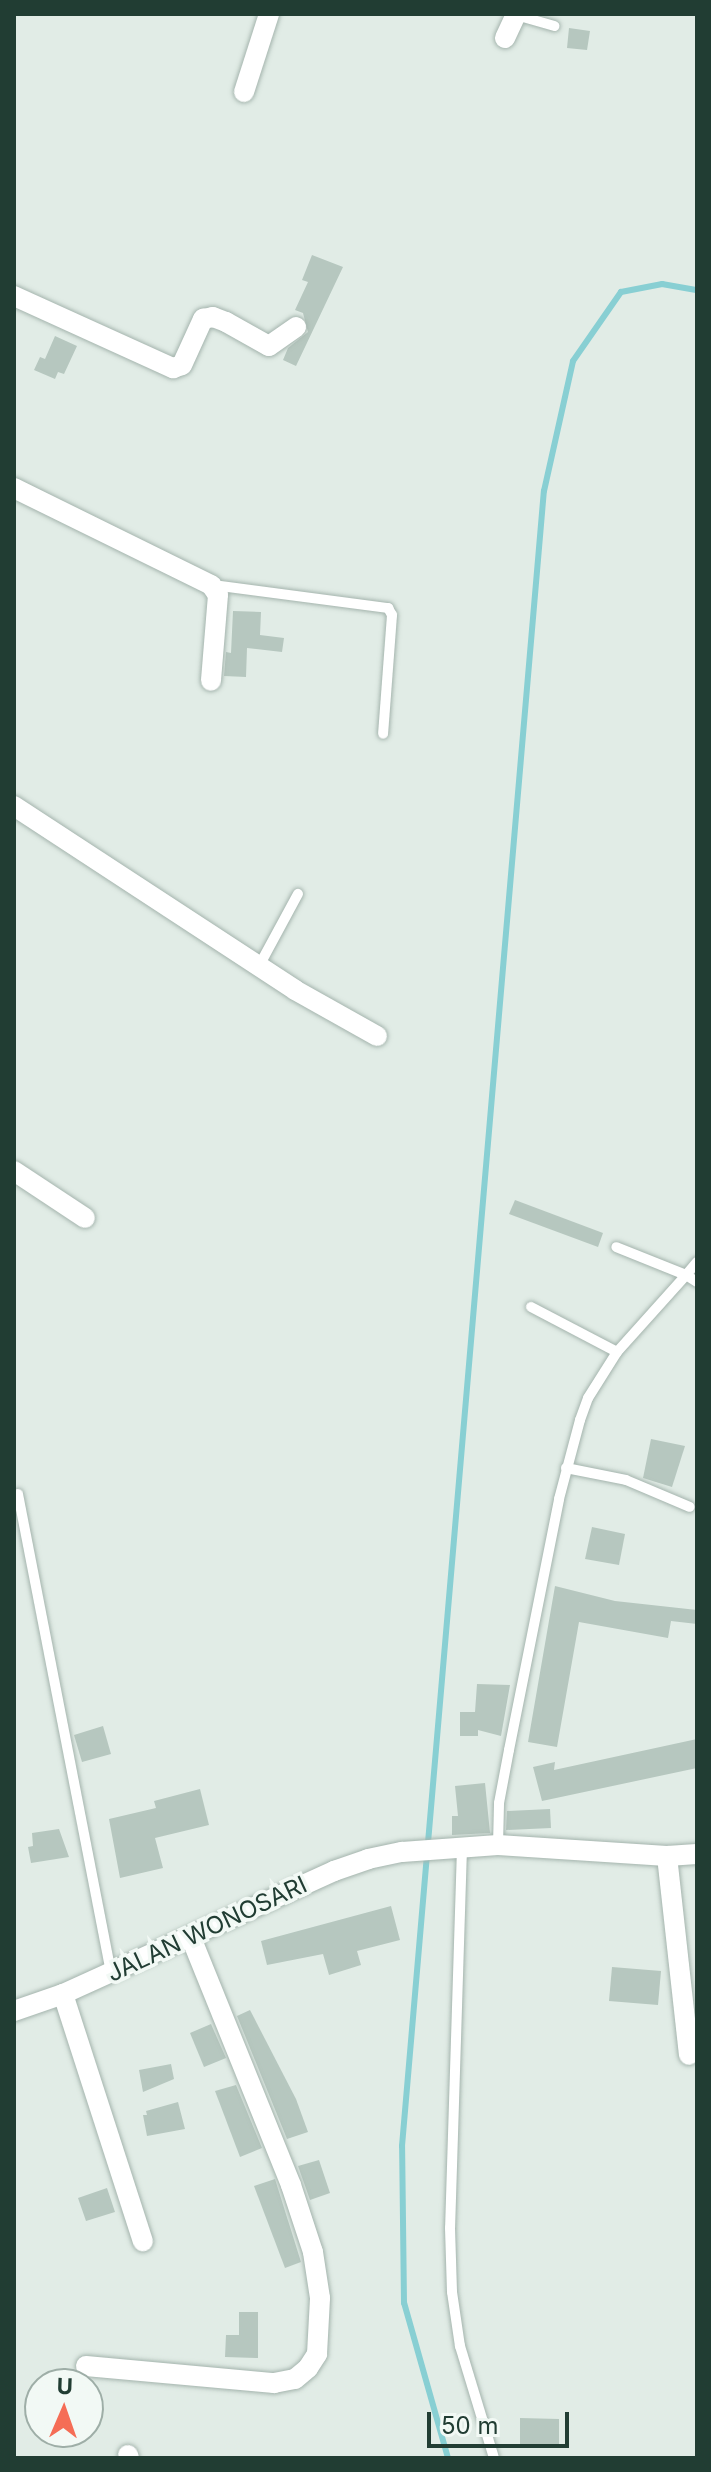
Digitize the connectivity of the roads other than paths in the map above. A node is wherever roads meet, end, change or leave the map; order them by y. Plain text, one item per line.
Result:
1 (269, 14) edge
2 (516, 14) edge
3 (554, 26) dead end
4 (505, 38) dead end
5 (244, 92) dead end
6 (14, 296) edge
7 (296, 327) dead end
8 (14, 488) edge
9 (211, 585) junction
10 (211, 681) dead end
11 (383, 734) dead end
12 (14, 806) edge
13 (298, 894) dead end
14 (259, 966) junction
15 (377, 1036) dead end
16 (14, 1171) edge
17 (85, 1218) dead end
18 (616, 1247) dead end
19 (697, 1262) edge
20 (686, 1275) junction
21 (697, 1282) edge
22 (531, 1307) dead end
23 (617, 1352) junction
24 (566, 1468) junction
25 (18, 1494) dead end
26 (690, 1507) dead end
27 (498, 1845) junction
28 (458, 1849) junction
29 (697, 1854) edge
30 (667, 1856) junction
31 (191, 1937) junction
32 (111, 1973) junction
33 (63, 1994) junction
34 (14, 2011) edge
35 (691, 2021) edge
36 (689, 2055) dead end
37 (143, 2241) dead end
38 (86, 2366) dead end
39 (494, 2458) edge

1 - 5 street
2 - 3 lane
2 - 4 street
6 - 7 street
8 - 9 street
9 - 10 street
9 - 11 lane
12 - 14 street
13 - 14 lane
14 - 15 street
16 - 17 street
18 - 20 lane
19 - 20 lane
20 - 21 lane
20 - 23 lane
22 - 23 lane
23 - 24 lane
24 - 26 lane
24 - 27 lane
25 - 32 lane
27 - 28 street, JALAN WONOSARI
27 - 30 street, JALAN WONOSARI
28 - 31 street, JALAN WONOSARI
28 - 39 lane
29 - 30 street, JALAN WONOSARI
30 - 35 street
31 - 32 street, JALAN WONOSARI
31 - 38 street
32 - 33 street, JALAN WONOSARI
33 - 34 street, JALAN WONOSARI
33 - 37 street
35 - 36 street

